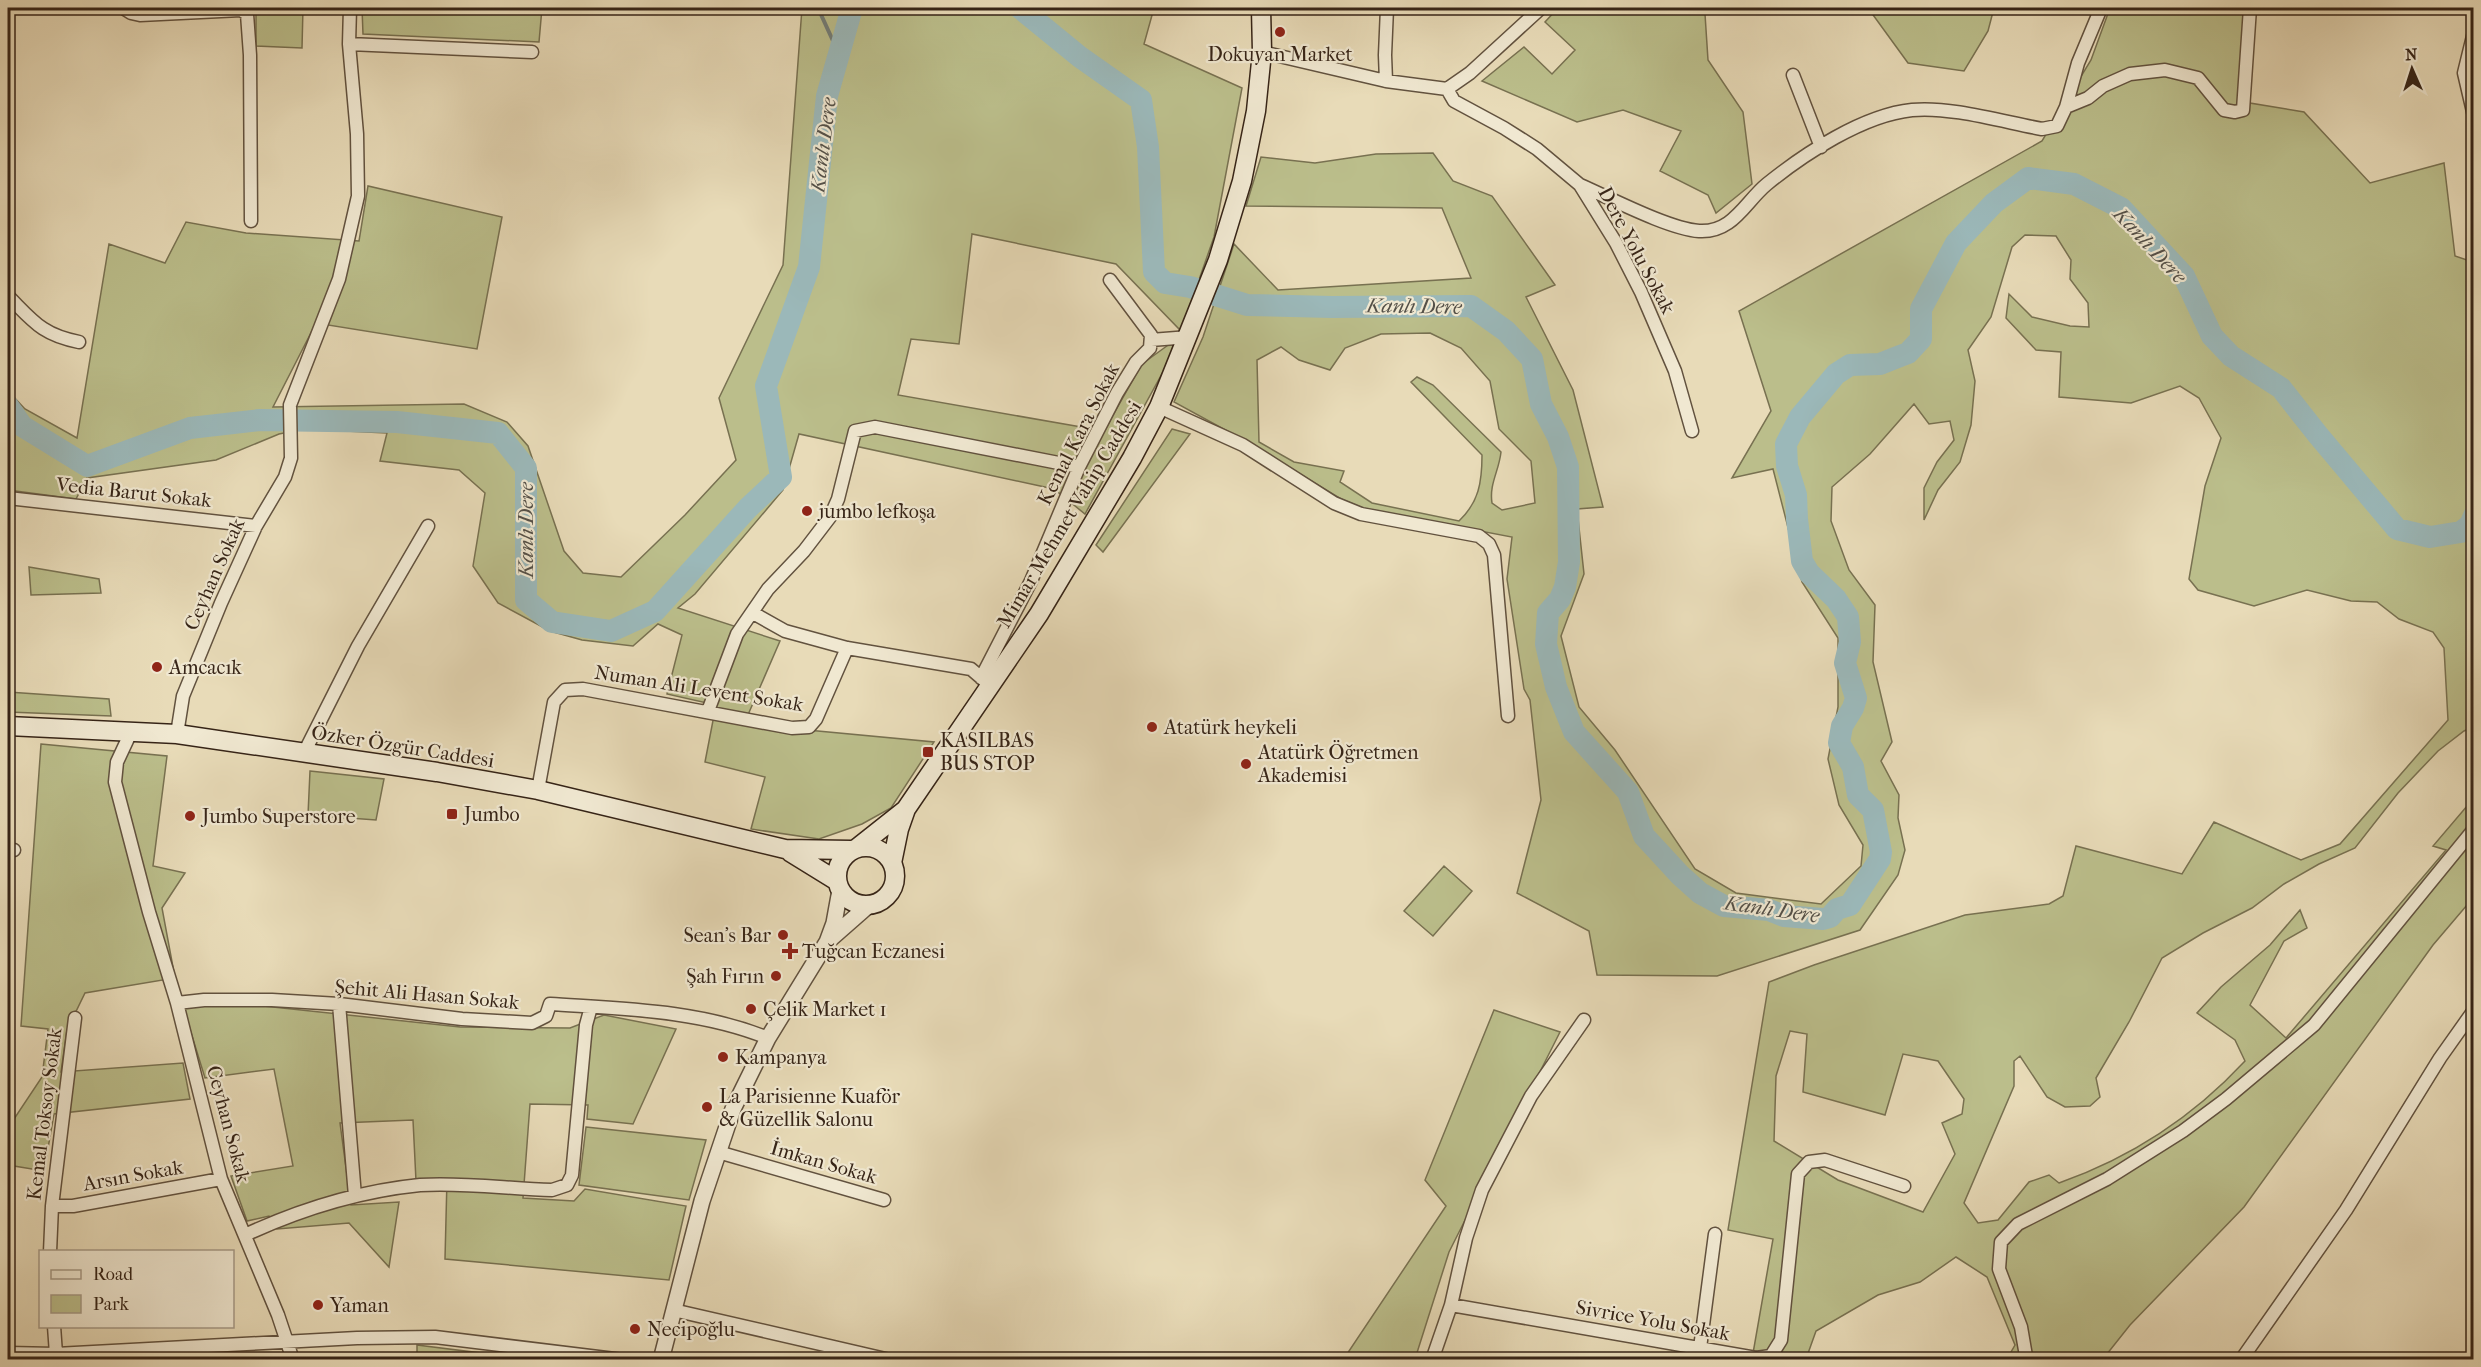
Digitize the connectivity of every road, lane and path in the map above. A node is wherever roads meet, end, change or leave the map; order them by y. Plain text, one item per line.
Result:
1 (123, 8) edge
2 (350, 8) edge
3 (1261, 8) edge
4 (1387, 8) edge
5 (1541, 8) edge
6 (2100, 8) edge
7 (2250, 8) edge
8 (2474, 32) edge
9 (349, 44) junction
10 (532, 52) dead end
11 (1262, 52) junction
12 (1793, 75) dead end
13 (1386, 81) junction
14 (1447, 88) junction
15 (2066, 107) junction
16 (2474, 116) edge
17 (1821, 147) junction
18 (1581, 185) junction
19 (251, 221) dead end
20 (1110, 280) dead end
21 (8, 296) edge
22 (1188, 337) junction
23 (1151, 340) junction
24 (80, 342) dead end
25 (1159, 407) junction
26 (1692, 431) dead end
27 (1079, 467) junction
28 (8, 498) edge
29 (256, 526) junction
30 (428, 526) dead end
31 (753, 613) junction
32 (847, 648) junction
33 (985, 682) junction
34 (708, 711) junction
35 (1508, 716) dead end
36 (8, 726) edge
37 (131, 732) junction
38 (177, 734) junction
39 (304, 753) junction
40 (538, 790) junction
41 (906, 809) junction
42 (2474, 829) edge
43 (785, 849) junction
44 (854, 849) junction
45 (892, 863) junction
46 (838, 886) junction
47 (869, 906) junction
48 (827, 942) junction
49 (177, 1003) junction
50 (339, 1004) junction
51 (591, 1007) junction
52 (2474, 1010) edge
53 (75, 1018) dead end
54 (1584, 1020) dead end
55 (768, 1038) junction
56 (718, 1152) junction
57 (221, 1179) junction
58 (1904, 1186) dead end
59 (354, 1196) junction
60 (884, 1200) dead end
61 (52, 1206) junction
62 (245, 1234) junction
63 (1715, 1234) dead end
64 (50, 1250) edge
65 (1451, 1305) junction
66 (673, 1310) junction
67 (54, 1328) edge
68 (286, 1342) junction
69 (827, 1346) junction
70 (1700, 1348) junction
71 (8, 1353) edge
72 (56, 1354) junction
73 (293, 1359) edge
74 (623, 1359) edge
75 (661, 1359) edge
76 (824, 1359) edge
77 (890, 1359) edge
78 (1432, 1359) edge
79 (2025, 1359) edge
80 (2241, 1359) edge

1 - 19 street
2 - 9 street
3 - 11 main road, Mimar Mehmet Vahip Caddesi
4 - 13 street
5 - 14 street
6 - 15 street
7 - 15 street
8 - 16 street
9 - 10 street
9 - 29 street, Ceyhan Sokak
11 - 13 street
11 - 22 main road, Mimar Mehmet Vahip Caddesi
12 - 17 street
13 - 14 street
14 - 18 street, Dere Yolu Sokak
15 - 17 street
17 - 18 street
18 - 26 street, Dere Yolu Sokak
20 - 23 street
21 - 24 street
22 - 23 street
22 - 25 main road, Mimar Mehmet Vahip Caddesi
23 - 27 street, Kemal Kara Sokak
25 - 33 main road, Mimar Mehmet Vahip Caddesi
25 - 35 street
27 - 31 street
27 - 33 street, Kemal Kara Sokak
28 - 29 street, Vedia Barut Sokak
29 - 38 street, Ceyhan Sokak
30 - 39 street
31 - 32 street
31 - 34 street
32 - 33 street
32 - 34 street, Numan Ali Levent Sokak
33 - 41 main road, Mimar Mehmet Vahip Caddesi
34 - 40 street, Numan Ali Levent Sokak
36 - 37 main road, Özker Özgür Caddesi
37 - 38 main road, Özker Özgür Caddesi
37 - 49 street, Ceyhan Sokak
38 - 39 main road, Özker Özgür Caddesi
39 - 40 main road, Özker Özgür Caddesi
40 - 43 main road, Özker Özgür Caddesi
41 - 44 main road, Mimar Mehmet Vahip Caddesi
41 - 45 main road, Mimar Mehmet Vahip Caddesi
42 - 79 street
43 - 44 main road, Özker Özgür Caddesi
43 - 46 main road, Özker Özgür Caddesi
44 - 45 main road
44 - 46 main road
45 - 47 main road
46 - 47 main road
46 - 48 street
47 - 48 street
48 - 55 street
49 - 50 street, Şehit Ali Hasan Sokak
49 - 57 street, Ceyhan Sokak
50 - 51 street, Şehit Ali Hasan Sokak
50 - 59 street
51 - 55 street, Şehit Ali Hasan Sokak
51 - 59 street
52 - 80 street
53 - 61 street, Kemal Toksoy Sokak
54 - 65 street
55 - 56 street
56 - 60 street, İmkan Sokak
56 - 66 street
57 - 61 street, Arsın Sokak
57 - 62 street, Ceyhan Sokak
58 - 70 street, Sivrice Yolu Sokak
59 - 62 street
61 - 64 street, Kemal Toksoy Sokak
62 - 68 street, Ceyhan Sokak
63 - 70 street
65 - 70 street, Sivrice Yolu Sokak
65 - 78 street
66 - 69 street
66 - 75 street
67 - 72 street
68 - 72 street
68 - 73 street, Ceyhan Sokak
68 - 74 street
69 - 76 street
69 - 77 street
71 - 72 street

